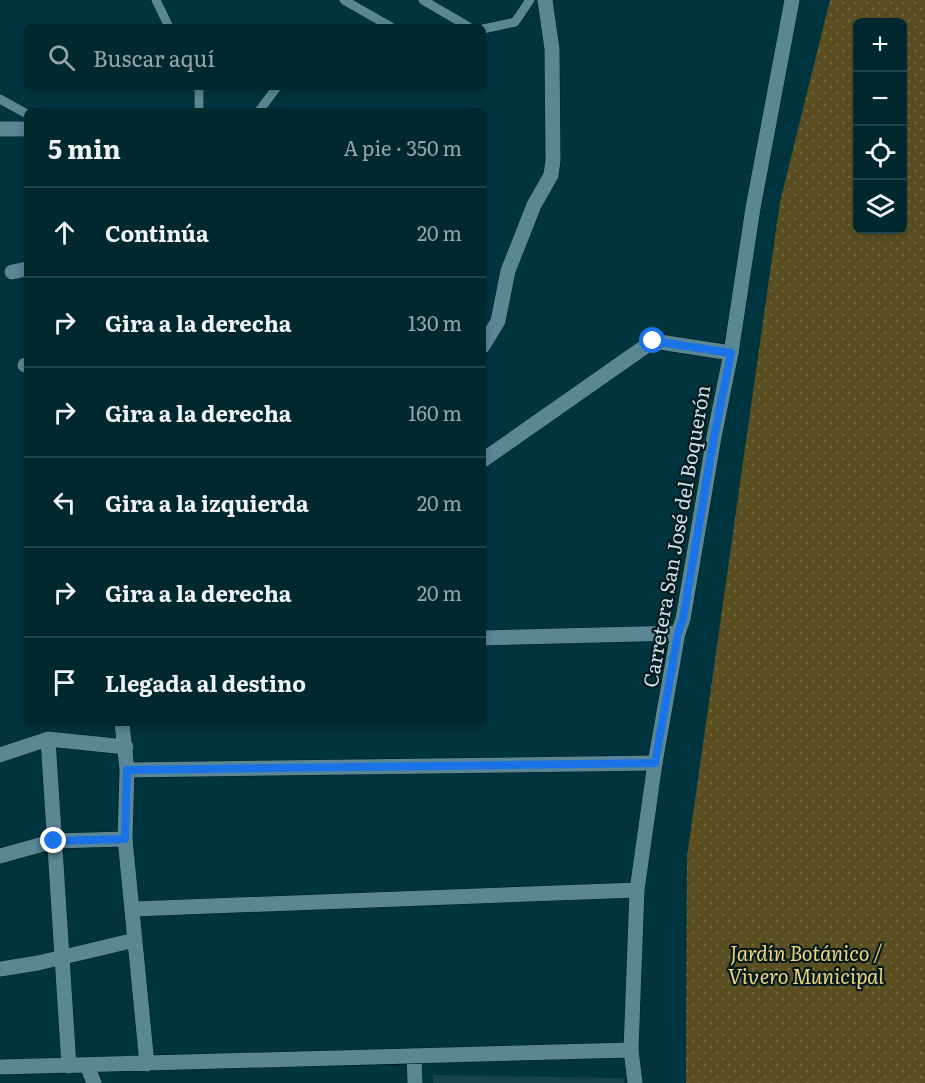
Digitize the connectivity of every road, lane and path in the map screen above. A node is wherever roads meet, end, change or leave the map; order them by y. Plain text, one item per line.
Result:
1 (156, 0) edge
2 (344, 0) edge
3 (423, 0) edge
4 (530, 0) edge
5 (544, 0) edge
6 (792, 0) edge
7 (168, 24) edge
8 (386, 24) edge
9 (464, 24) edge
10 (486, 28) edge
11 (200, 90) edge
12 (275, 90) edge
13 (0, 99) edge
14 (199, 108) edge
15 (261, 108) edge
16 (24, 112) edge
17 (0, 129) edge
18 (24, 129) edge
19 (486, 341) edge
20 (731, 353) junction
21 (486, 458) edge
22 (678, 633) junction
23 (486, 638) edge
24 (122, 726) edge
25 (48, 739) junction
26 (126, 747) junction
27 (0, 755) edge
28 (655, 763) junction
29 (127, 770) junction
30 (125, 839) junction
31 (54, 841) junction
32 (0, 856) edge
33 (638, 890) junction
34 (133, 909) junction
35 (135, 940) junction
36 (62, 957) junction
37 (0, 969) edge
38 (631, 1050) junction
39 (414, 1056) junction
40 (147, 1064) junction
41 (87, 1065) junction
42 (69, 1066) junction
43 (0, 1067) edge
44 (94, 1083) edge
45 (415, 1083) edge
46 (635, 1083) edge

1 - 7 lane
2 - 8 lane
3 - 9 lane
4 - 10 lane
5 - 19 street
6 - 20 street, Carretera San José del Boquerón
11 - 14 lane
12 - 15 lane
13 - 16 lane
17 - 18 street
20 - 21 street
20 - 22 street, Carretera San José del Boquerón
22 - 23 street
22 - 28 street, Carretera San José del Boquerón
24 - 26 street
25 - 26 street
25 - 27 street
25 - 31 street
26 - 29 street
28 - 29 street
28 - 33 street, Carretera San José del Boquerón
29 - 30 street
30 - 31 street
30 - 34 street
31 - 32 street
31 - 36 street
33 - 34 street
33 - 38 street, Carretera San José del Boquerón
34 - 35 street
35 - 36 street
35 - 40 street
36 - 37 street
36 - 42 street
38 - 39 street
38 - 46 street, Carretera San José del Boquerón
39 - 40 street
39 - 45 street
40 - 41 street
41 - 42 street
41 - 44 street
42 - 43 street

